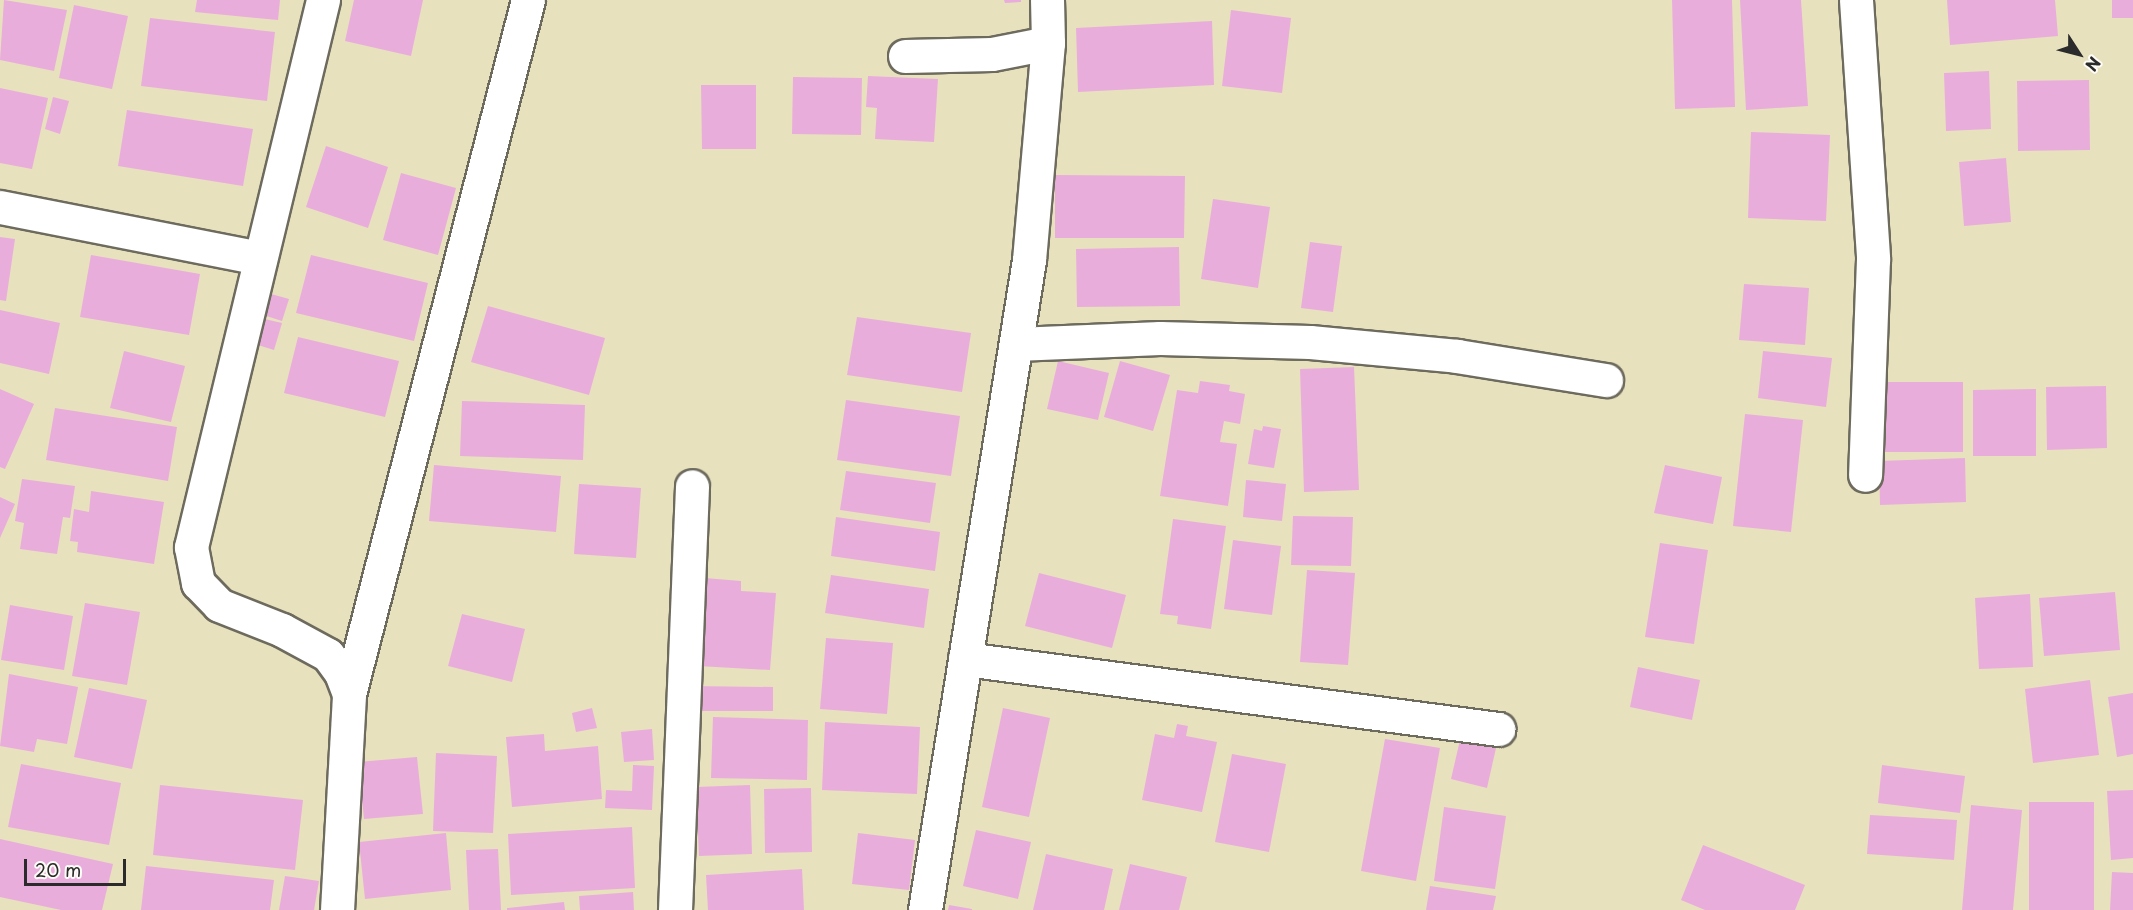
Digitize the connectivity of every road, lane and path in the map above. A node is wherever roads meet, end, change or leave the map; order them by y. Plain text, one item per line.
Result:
1 (323, 0) edge
2 (528, 0) edge
3 (1047, 0) edge
4 (1856, 0) edge
5 (1048, 43) junction
6 (905, 56) dead end
7 (0, 207) edge
8 (260, 258) junction
9 (1016, 344) junction
10 (1606, 380) dead end
11 (1865, 475) dead end
12 (692, 486) dead end
13 (965, 659) junction
14 (349, 694) junction
15 (1498, 729) dead end
16 (337, 910) edge
17 (675, 910) edge
18 (925, 910) edge

1 - 8 street
2 - 14 street
3 - 5 street
4 - 11 street
5 - 6 street
5 - 9 street
7 - 8 street
8 - 14 street
9 - 10 street
9 - 13 street
12 - 17 street
13 - 15 street
13 - 18 street
14 - 16 street

